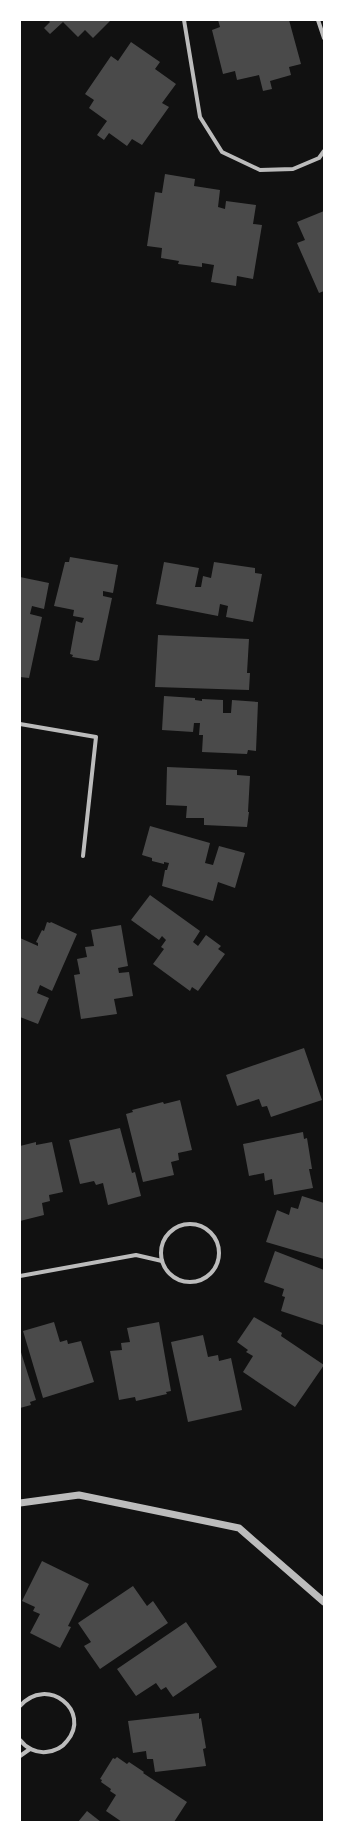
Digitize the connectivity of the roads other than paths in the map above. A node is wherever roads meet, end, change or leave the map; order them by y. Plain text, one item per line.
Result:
1 (184, 20) edge
2 (318, 20) edge
3 (324, 38) edge
4 (324, 151) edge
5 (20, 724) edge
6 (83, 856) dead end
7 (162, 1261) junction
8 (20, 1276) edge
9 (20, 1503) edge
10 (324, 1602) edge
11 (20, 1706) edge
12 (20, 1740) edge
13 (30, 1749) junction
14 (20, 1756) edge

1 - 4 street
2 - 3 street
5 - 6 street
7 - 7 street
7 - 8 street
9 - 10 street
11 - 13 street
12 - 13 street
13 - 14 street

